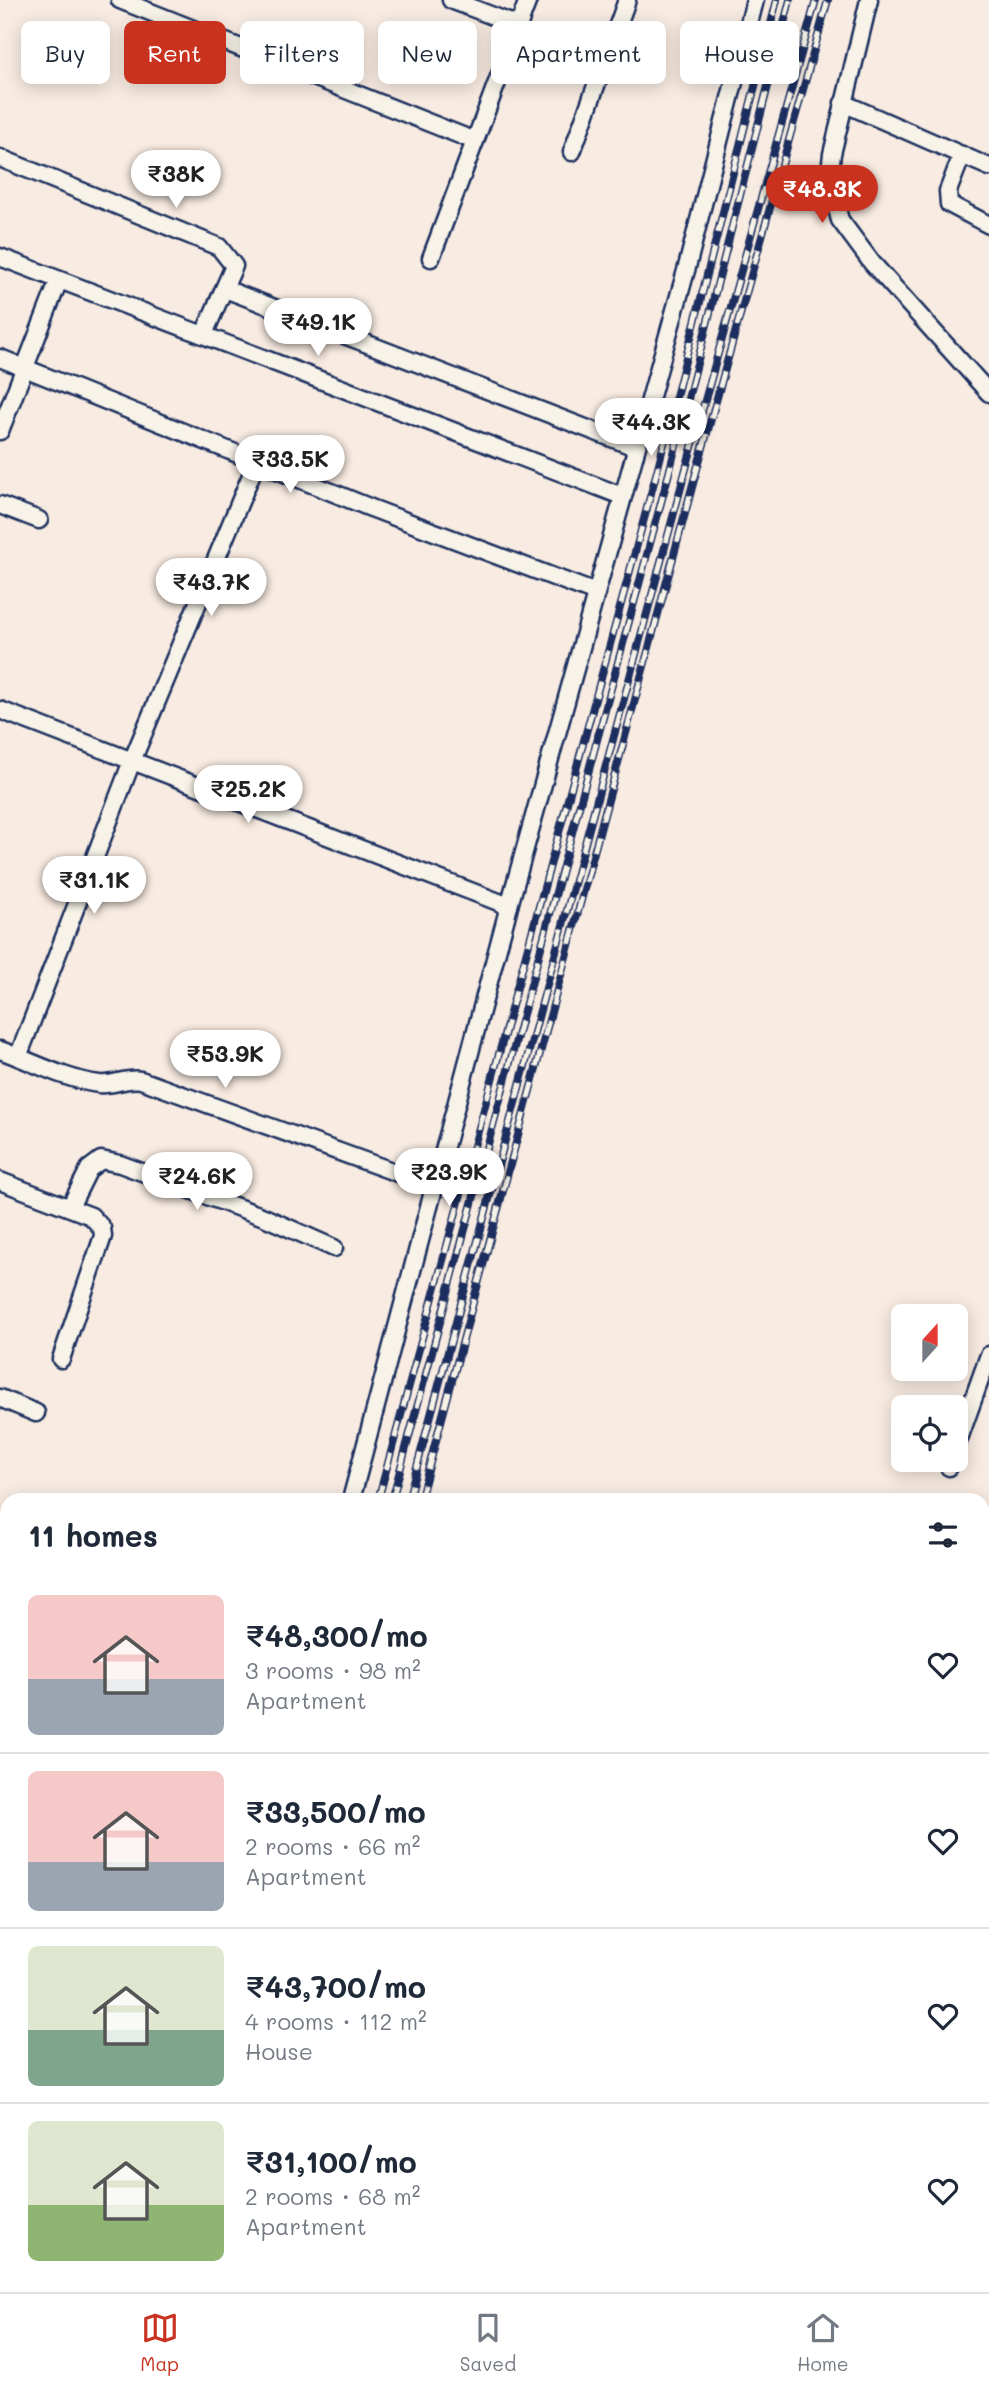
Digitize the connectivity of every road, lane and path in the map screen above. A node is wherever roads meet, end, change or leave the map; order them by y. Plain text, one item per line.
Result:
1 (120, 0) edge
2 (452, 0) edge
3 (528, 0) edge
4 (627, 0) edge
5 (755, 0) edge
6 (869, 0) edge
7 (158, 7) edge
8 (506, 21) edge
9 (521, 21) edge
10 (497, 84) edge
11 (843, 103) junction
12 (475, 141) junction
13 (572, 152) dead end
14 (962, 155) junction
15 (0, 158) edge
16 (989, 167) edge
17 (989, 225) edge
18 (0, 257) edge
19 (431, 258) dead end
20 (59, 280) junction
21 (225, 289) junction
22 (204, 334) junction
23 (0, 358) edge
24 (24, 368) junction
25 (989, 393) edge
26 (0, 431) edge
27 (635, 447) junction
28 (257, 461) junction
29 (622, 496) junction
30 (0, 505) edge
31 (39, 520) dead end
32 (596, 593) junction
33 (2, 716) edge
34 (132, 761) junction
35 (509, 906) junction
36 (0, 1050) edge
37 (18, 1057) junction
38 (0, 1181) edge
39 (436, 1186) junction
40 (70, 1207) junction
41 (334, 1248) dead end
42 (989, 1355) edge
43 (61, 1359) dead end
44 (0, 1398) edge
45 (36, 1413) dead end
46 (968, 1414) edge
47 (353, 1493) edge

1 - 7 street
2 - 8 street
3 - 9 street
4 - 13 street
5 - 27 street
6 - 11 street
7 - 12 street
10 - 12 street
11 - 14 street
11 - 25 street
12 - 19 street
14 - 16 street
14 - 17 street
15 - 21 street
18 - 20 street
20 - 22 street
20 - 24 street
21 - 22 street
21 - 27 street
22 - 29 street
23 - 24 street
24 - 26 street
24 - 28 street
27 - 29 street
28 - 32 street
28 - 34 street
29 - 32 street
30 - 31 street
32 - 35 street
33 - 34 street
34 - 35 street
34 - 37 street
35 - 39 street
36 - 37 street
37 - 39 street
38 - 40 street
39 - 47 street
40 - 41 street
40 - 43 street
42 - 46 street
44 - 45 street

